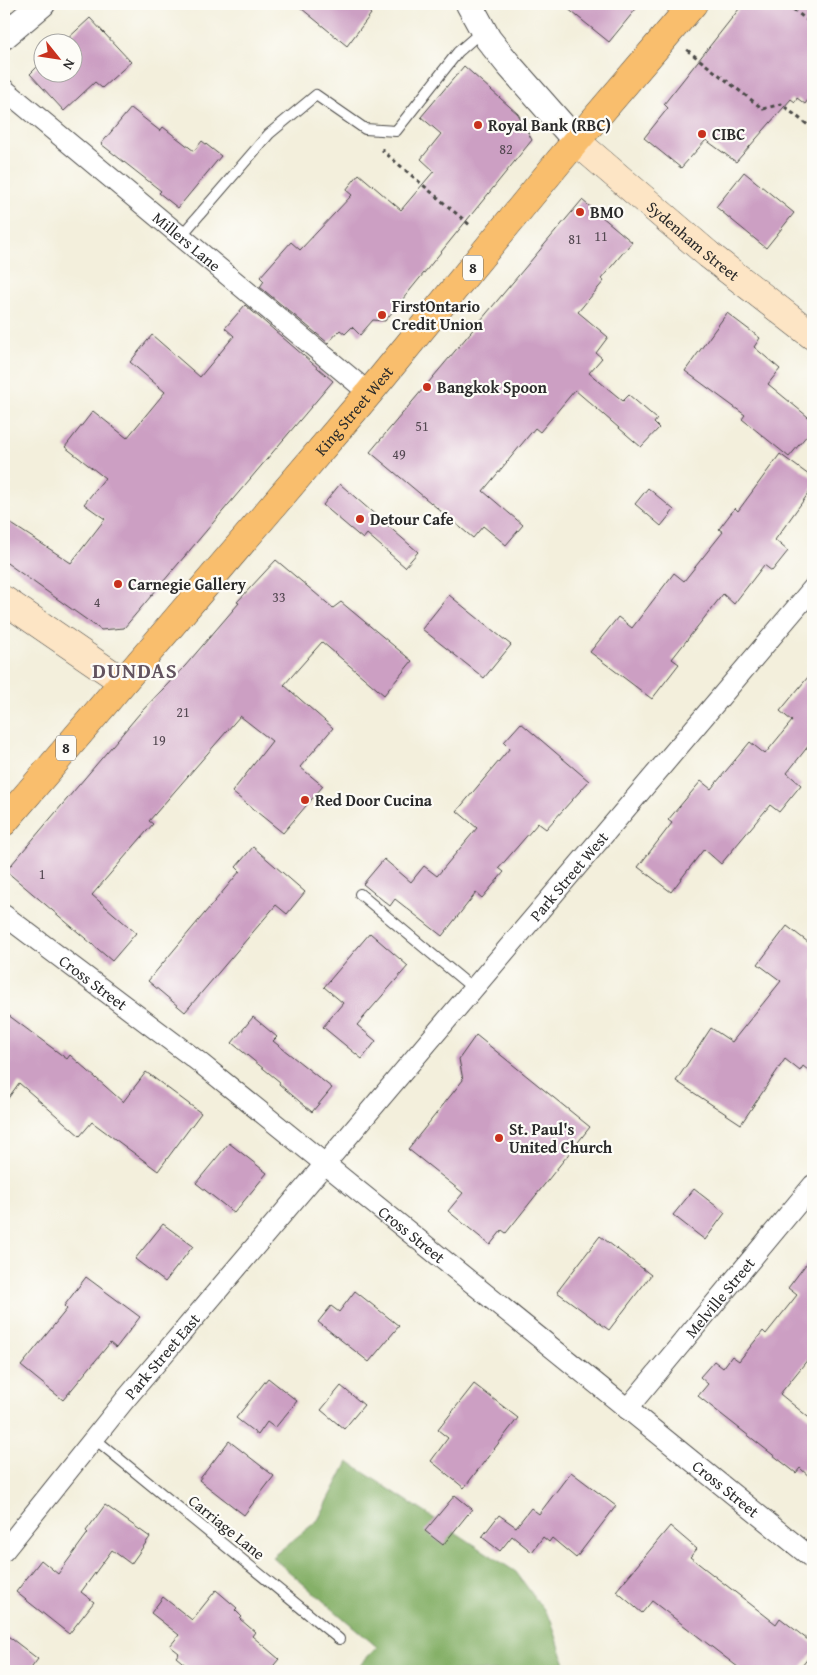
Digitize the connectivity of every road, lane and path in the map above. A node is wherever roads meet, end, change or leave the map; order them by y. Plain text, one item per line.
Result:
1 (42, 4) edge
2 (469, 4) edge
3 (693, 4) edge
4 (787, 4) edge
5 (813, 25) edge
6 (483, 30) junction
7 (667, 34) junction
8 (4, 36) edge
9 (4, 89) edge
10 (813, 129) edge
11 (386, 131) junction
12 (576, 141) junction
13 (181, 236) junction
14 (493, 244) junction
15 (813, 336) edge
16 (369, 393) junction
17 (813, 588) edge
18 (4, 600) edge
19 (122, 681) junction
20 (7, 819) edge
21 (360, 894) dead end
22 (4, 915) edge
23 (475, 990) junction
24 (325, 1166) junction
25 (813, 1185) edge
26 (627, 1409) junction
27 (95, 1440) junction
28 (4, 1551) edge
29 (813, 1559) edge
30 (339, 1638) dead end

1 - 8 street
2 - 6 street
3 - 7 main road, King Street West / 8
4 - 5 path
6 - 11 lane
6 - 12 street
7 - 10 path
7 - 12 main road, King Street West / 8
9 - 13 street, Millers Lane
11 - 13 lane
11 - 14 path
12 - 14 main road, King Street West / 8
12 - 15 main road, Sydenham Street
13 - 16 street, Millers Lane
14 - 16 main road, King Street West / 8
16 - 19 main road, King Street West / 8
17 - 23 street, Park Street West
18 - 19 main road
19 - 20 main road, King Street West / 8
21 - 23 lane
22 - 24 street, Cross Street
23 - 24 street, Park Street West
24 - 26 street, Cross Street
24 - 27 street, Park Street East
25 - 26 street, Melville Street
26 - 29 street, Cross Street
27 - 28 street, Park Street East
27 - 30 lane, Carriage Lane

